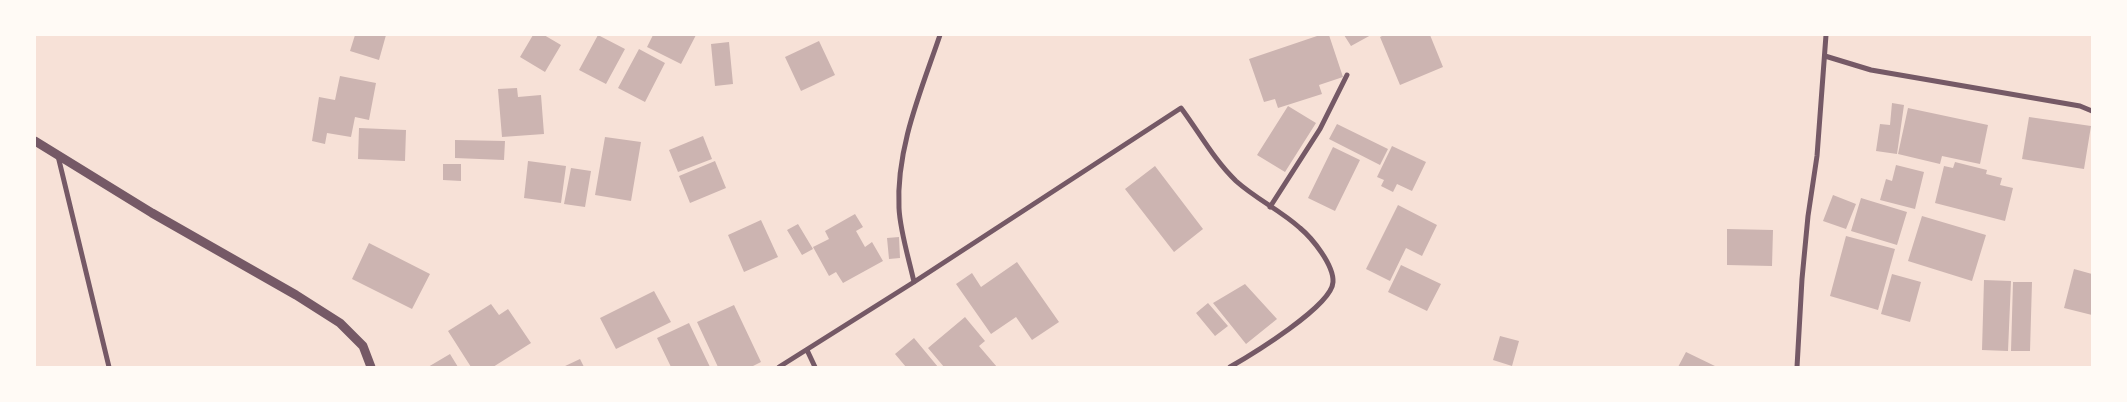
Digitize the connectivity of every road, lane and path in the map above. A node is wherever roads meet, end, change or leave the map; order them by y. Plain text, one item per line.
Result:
1 (940, 35) edge
2 (1826, 35) edge
3 (1825, 56) junction
4 (1347, 76) dead end
5 (2092, 111) edge
6 (35, 141) edge
7 (58, 155) junction
8 (1270, 207) junction
9 (914, 282) junction
10 (807, 350) junction
11 (109, 367) edge
12 (371, 367) edge
13 (779, 367) edge
14 (815, 367) edge
15 (1230, 367) edge
16 (1797, 367) edge

1 - 9 street
2 - 3 street
3 - 5 street
3 - 16 street
4 - 8 street
6 - 7 street
7 - 11 street
7 - 12 street
8 - 9 street
8 - 15 street
9 - 10 street
10 - 13 street
10 - 14 street

